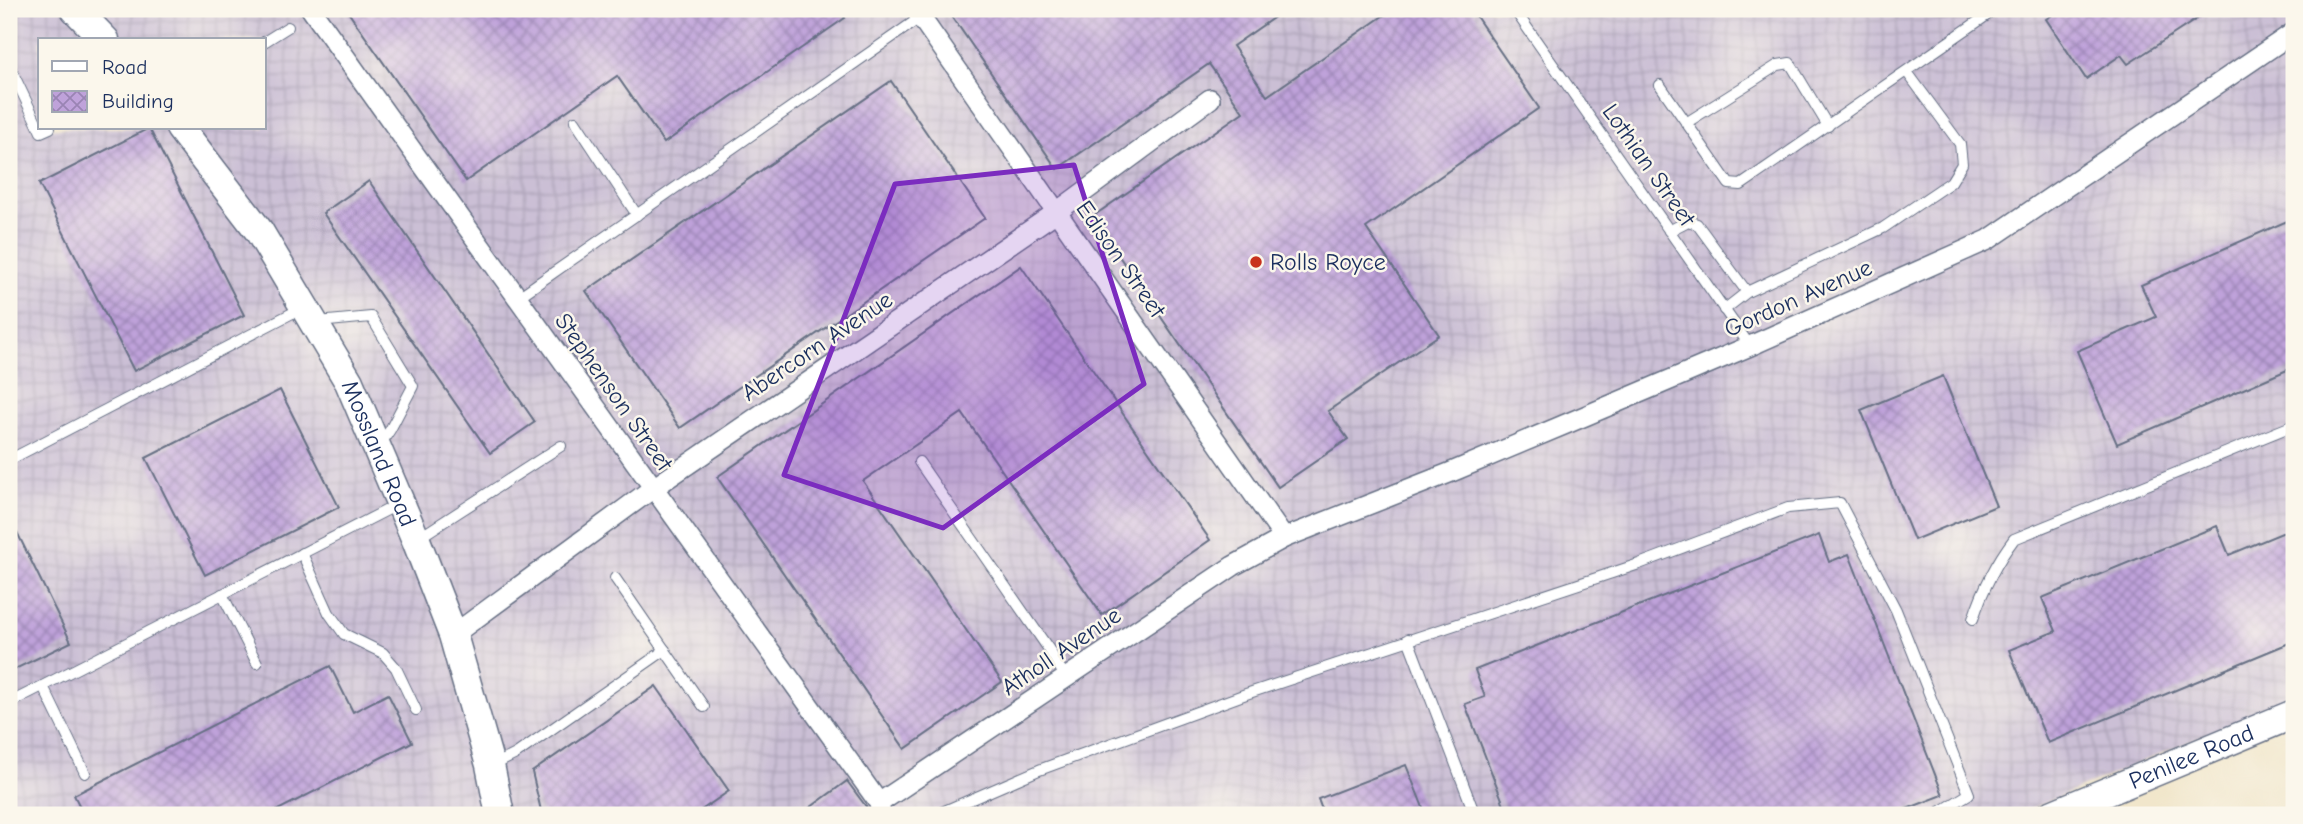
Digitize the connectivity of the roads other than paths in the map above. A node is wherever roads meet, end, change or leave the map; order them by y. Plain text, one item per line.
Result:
1 (75, 9) edge
2 (311, 9) edge
3 (1514, 9) edge
4 (1996, 9) edge
5 (918, 13) edge
6 (288, 26) dead end
7 (2294, 32) edge
8 (103, 38) edge
9 (266, 41) edge
10 (9, 65) edge
11 (1907, 72) junction
12 (1660, 85) dead end
13 (1210, 99) dead end
14 (575, 121) dead end
15 (1686, 123) junction
16 (38, 126) edge
17 (1828, 126) junction
18 (182, 130) edge
19 (1058, 211) junction
20 (637, 215) junction
21 (1669, 231) junction
22 (1747, 292) junction
23 (517, 298) junction
24 (1724, 310) junction
25 (310, 315) junction
26 (1750, 346) junction
27 (2294, 425) edge
28 (561, 446) dead end
29 (377, 448) junction
30 (9, 460) edge
31 (919, 462) dead end
32 (652, 489) junction
33 (400, 503) junction
34 (1284, 538) junction
35 (416, 540) junction
36 (302, 553) junction
37 (615, 578) dead end
38 (222, 594) junction
39 (1973, 618) dead end
40 (453, 635) junction
41 (1408, 639) junction
42 (665, 650) junction
43 (257, 663) dead end
44 (1066, 678) junction
45 (43, 686) junction
46 (11, 702) dead end
47 (705, 707) dead end
48 (416, 710) dead end
49 (2294, 714) edge
50 (490, 767) junction
51 (85, 773) dead end
52 (880, 809) edge
53 (500, 815) edge
54 (936, 815) edge
55 (1475, 815) edge
56 (1936, 815) edge
57 (2050, 815) edge

1 - 8 street
2 - 23 street, Stephenson Street
3 - 21 lane, Lothian Street
4 - 11 lane
5 - 19 street, Edison Street
5 - 20 lane
6 - 9 lane
7 - 26 street, Gordon Avenue
10 - 16 lane
11 - 17 lane
11 - 22 lane
12 - 15 lane
13 - 19 street, Abercorn Avenue
14 - 20 lane
15 - 17 lane
15 - 17 lane
18 - 25 street, Mossland Road
19 - 32 street, Abercorn Avenue
19 - 34 street, Edison Street
20 - 23 lane
21 - 22 lane
21 - 24 lane, Lothian Street
22 - 24 lane
23 - 32 street, Stephenson Street
24 - 26 lane, Lothian Street
25 - 29 street, Mossland Road
25 - 29 lane
25 - 30 lane
26 - 34 street, Gordon Avenue
27 - 39 lane
28 - 35 lane
29 - 33 street, Mossland Road
31 - 44 lane
32 - 40 street, Abercorn Avenue
32 - 52 street, Stephenson Street
33 - 35 street, Mossland Road
33 - 36 lane
34 - 44 street, Atholl Avenue
35 - 40 street, Mossland Road
36 - 38 lane
36 - 48 lane
37 - 42 lane
38 - 43 lane
38 - 45 lane
40 - 50 street, Mossland Road
41 - 54 lane
41 - 55 lane
41 - 56 lane
42 - 47 lane
42 - 50 lane
44 - 52 street, Atholl Avenue
45 - 46 lane
45 - 51 lane
49 - 57 street, Penilee Road
50 - 53 street, Mossland Road

